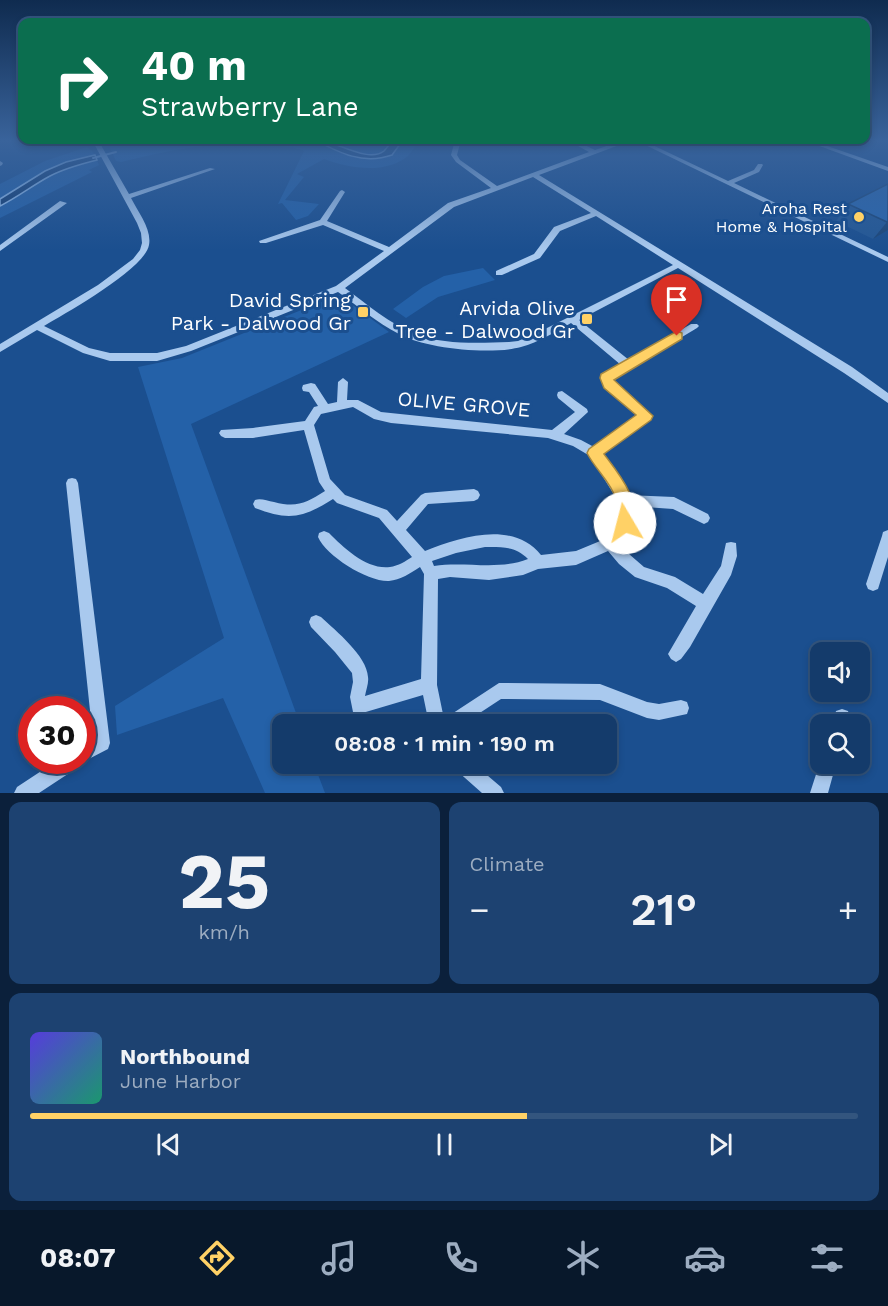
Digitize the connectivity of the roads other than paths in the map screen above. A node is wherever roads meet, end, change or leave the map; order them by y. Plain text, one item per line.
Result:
1 (116, 176) edge
2 (191, 176) edge
3 (479, 176) edge
4 (528, 176) edge
5 (536, 176) edge
6 (714, 176) edge
7 (745, 176) edge
8 (729, 183) junction
9 (495, 188) junction
10 (342, 192) dead end
11 (128, 197) junction
12 (63, 203) dead end
13 (595, 214) junction
14 (323, 222) junction
15 (263, 241) dead end
16 (0, 249) edge
17 (390, 250) junction
18 (888, 260) edge
19 (678, 265) junction
20 (499, 273) dead end
21 (339, 288) junction
22 (572, 319) junction
23 (36, 326) junction
24 (694, 326) dead end
25 (0, 349) edge
26 (628, 365) junction
27 (343, 382) dead end
28 (307, 388) dead end
29 (562, 395) dead end
30 (888, 399) edge
31 (342, 405) junction
32 (325, 408) junction
33 (308, 425) junction
34 (225, 433) dead end
35 (554, 435) junction
36 (594, 453) junction
37 (72, 483) dead end
38 (334, 492) junction
39 (474, 495) dead end
40 (624, 500) junction
41 (259, 504) dead end
42 (704, 518) dead end
43 (398, 529) junction
44 (888, 536) edge
45 (324, 537) dead end
46 (610, 543) junction
47 (731, 548) dead end
48 (423, 558) junction
49 (538, 562) junction
50 (431, 573) junction
51 (873, 584) dead end
52 (705, 603) junction
53 (316, 622) dead end
54 (676, 654) dead end
55 (429, 685) junction
56 (681, 708) dead end
57 (435, 714) edge
58 (465, 714) edge
59 (96, 747) edge
60 (52, 774) edge
61 (473, 774) edge
62 (825, 774) edge
63 (23, 793) edge
64 (495, 793) edge
65 (819, 793) edge

1 - 11 street
2 - 11 street
3 - 9 street
4 - 9 street
5 - 13 street
6 - 8 street
7 - 8 street
8 - 18 street
9 - 17 street
10 - 14 street
11 - 23 street
12 - 16 street
13 - 19 street
13 - 20 street
14 - 15 street
14 - 17 street
17 - 21 street
19 - 22 street
19 - 30 street
21 - 22 street
21 - 23 street
22 - 26 street
23 - 25 street
24 - 26 street
26 - 36 street
27 - 31 street
28 - 32 street
29 - 35 street
31 - 32 street, OLIVE GROVE
31 - 35 street, OLIVE GROVE
32 - 33 street
33 - 34 street
33 - 38 street
35 - 36 street, OLIVE GROVE
36 - 40 street, OLIVE GROVE
37 - 59 street
38 - 41 street
38 - 43 street
39 - 43 street
40 - 42 street
40 - 46 street
43 - 48 street
44 - 51 street
45 - 48 street
46 - 49 street
46 - 52 street
47 - 52 street
48 - 49 street
48 - 50 street
49 - 50 street
50 - 55 street
52 - 54 street
53 - 55 street
55 - 57 street
56 - 58 street
60 - 63 street
61 - 64 street
62 - 65 street

